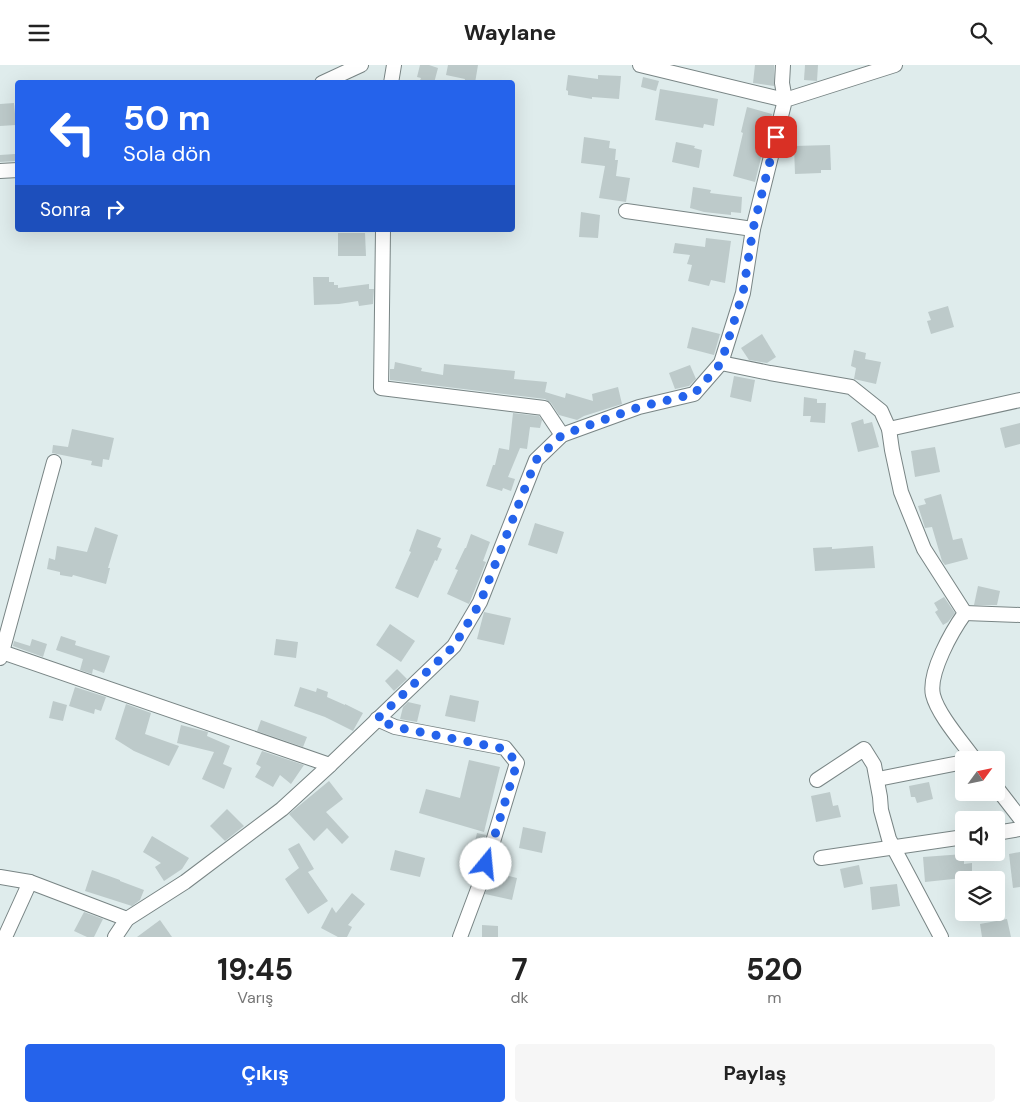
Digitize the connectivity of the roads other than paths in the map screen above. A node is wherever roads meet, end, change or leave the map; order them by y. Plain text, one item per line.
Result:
1 (362, 65) edge
2 (394, 65) edge
3 (640, 65) edge
4 (783, 65) edge
5 (895, 65) edge
6 (329, 80) edge
7 (392, 80) edge
8 (785, 100) junction
9 (15, 170) edge
10 (0, 171) edge
11 (626, 211) dead end
12 (753, 229) junction
13 (383, 232) edge
14 (721, 363) junction
15 (1020, 400) edge
16 (889, 429) junction
17 (562, 435) junction
18 (54, 462) dead end
19 (965, 613) junction
20 (1020, 615) edge
21 (1, 655) edge
22 (377, 719) junction
23 (968, 751) edge
24 (955, 764) edge
25 (330, 765) junction
26 (878, 779) junction
27 (817, 780) dead end
28 (1005, 799) edge
29 (1020, 819) edge
30 (1020, 829) edge
31 (1005, 832) edge
32 (955, 838) edge
33 (894, 848) junction
34 (820, 858) dead end
35 (0, 877) edge
36 (30, 882) junction
37 (127, 919) junction
38 (5, 937) edge
39 (115, 937) edge
40 (460, 937) edge
41 (941, 937) edge

1 - 6 street
2 - 7 street
3 - 8 street
4 - 8 street
5 - 8 street
8 - 12 street
9 - 10 street
11 - 12 street
12 - 14 street
13 - 17 street
14 - 16 street
14 - 17 street
15 - 16 street
16 - 19 street
17 - 22 street
18 - 21 street
19 - 20 street
19 - 23 street
21 - 25 street
22 - 25 street
22 - 40 street
24 - 26 street
25 - 37 street
26 - 27 street
26 - 33 street
28 - 29 street
30 - 31 street
32 - 33 street
33 - 34 street
33 - 41 street
35 - 36 street
36 - 37 street
36 - 38 street
37 - 39 street

